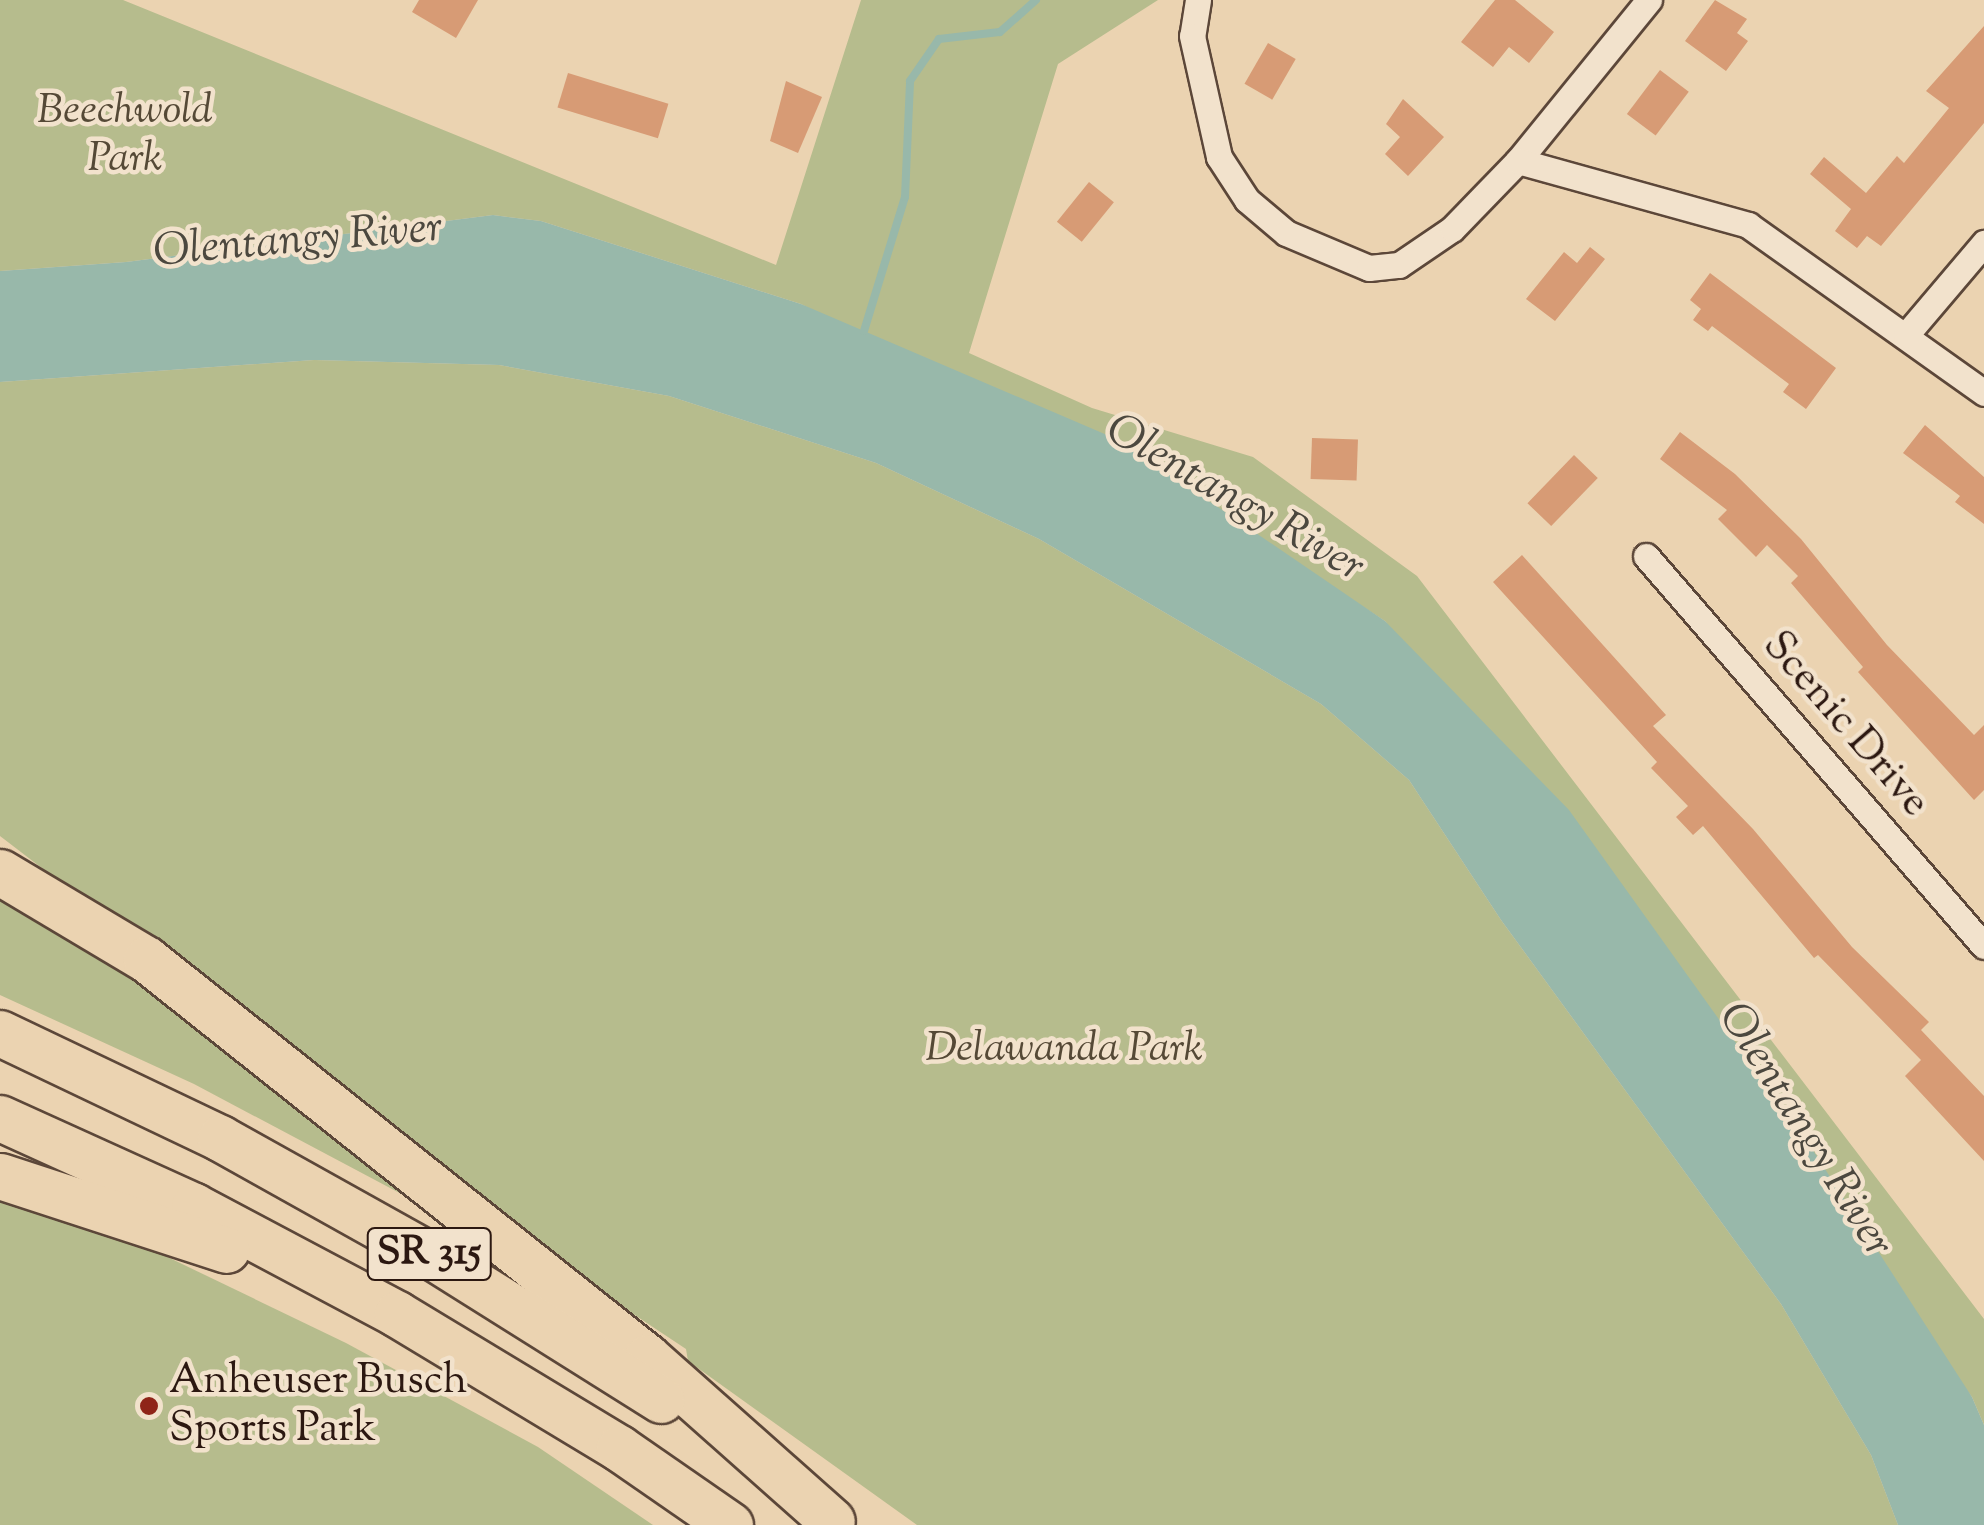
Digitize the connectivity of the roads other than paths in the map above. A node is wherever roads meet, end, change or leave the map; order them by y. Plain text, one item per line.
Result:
1 (1198, 0) edge
2 (1649, 0) edge
3 (1518, 161) junction
4 (1984, 243) edge
5 (1906, 336) junction
6 (1984, 392) edge
7 (1646, 556) dead end
8 (0, 872) edge
9 (1984, 946) edge
10 (0, 1032) edge
11 (0, 1118) edge
12 (0, 1176) edge
13 (397, 1314) junction
14 (835, 1523) edge
15 (730, 1525) edge

1 - 3 street
2 - 3 street
3 - 5 street
4 - 5 street
5 - 6 street
7 - 9 street, Scenic Drive
8 - 14 highway
10 - 14 highway, SR 315
11 - 13 highway, SR 315
12 - 13 highway
13 - 15 highway, SR 315

